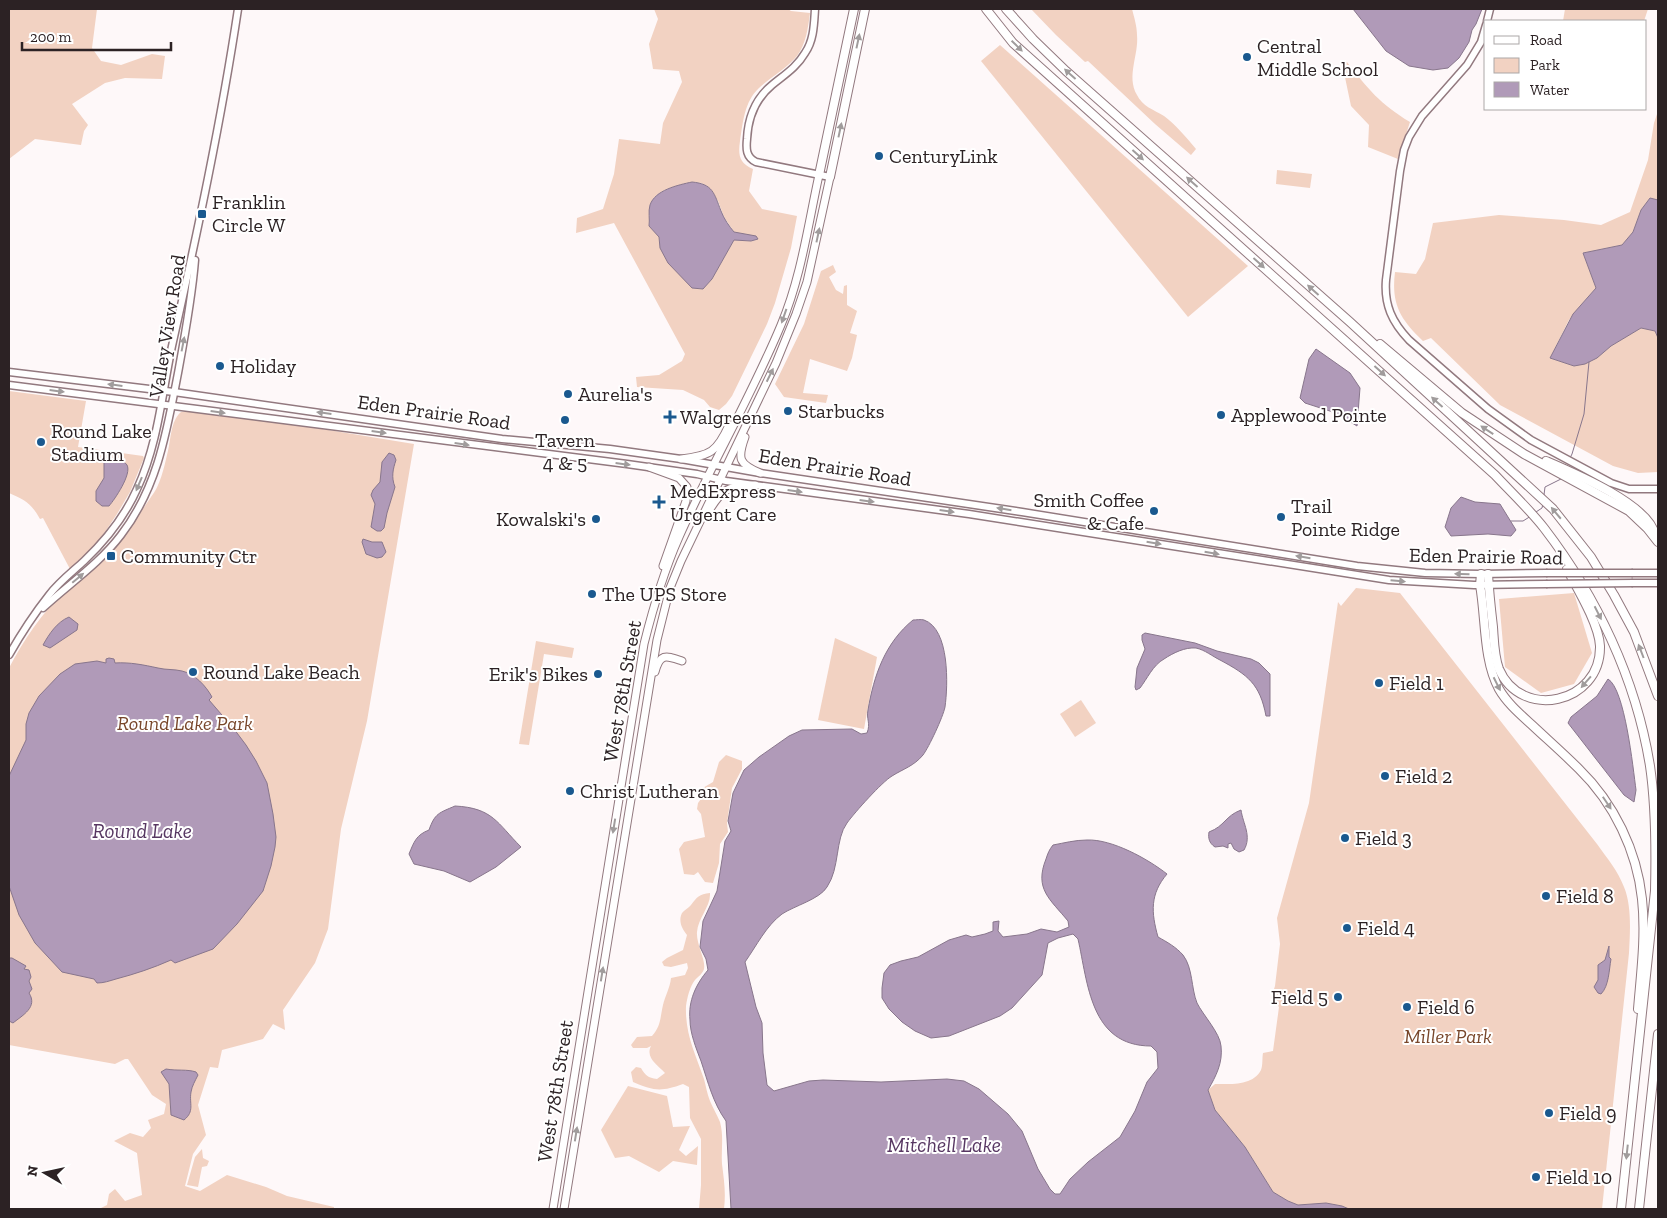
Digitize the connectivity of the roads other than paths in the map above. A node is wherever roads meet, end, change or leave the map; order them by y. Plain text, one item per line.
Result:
1 (238, 9) edge
2 (815, 9) edge
3 (854, 9) edge
4 (865, 9) edge
5 (986, 9) edge
6 (1006, 9) edge
7 (1484, 31) edge
8 (819, 175) junction
9 (830, 178) junction
10 (196, 234) junction
11 (1350, 322) junction
12 (769, 353) junction
13 (9, 372) edge
14 (9, 385) edge
15 (164, 390) junction
16 (174, 392) junction
17 (161, 403) junction
18 (172, 405) junction
19 (756, 405) junction
20 (682, 459) junction
21 (715, 464) junction
22 (726, 466) junction
23 (649, 467) junction
24 (760, 473) junction
25 (709, 477) junction
26 (720, 479) junction
27 (754, 485) junction
28 (1658, 489) edge
29 (1544, 528) junction
30 (1657, 540) edge
31 (1658, 573) edge
32 (1484, 574) junction
33 (1658, 583) edge
34 (1485, 585) junction
35 (35, 614) junction
36 (651, 617) junction
37 (657, 640) junction
38 (9, 655) edge
39 (682, 662) dead end
40 (1658, 696) edge
41 (638, 753) junction
42 (1658, 1034) edge
43 (1658, 1057) edge
44 (1632, 1103) junction
45 (1651, 1103) junction
46 (553, 1209) edge
47 (564, 1209) edge
48 (1622, 1209) edge
49 (1639, 1209) edge

1 - 10 main road, Valley View Road
2 - 8 main road
3 - 8 highway
9 -> 4 highway
5 -> 29 highway
11 -> 6 highway
7 - 28 main road
8 - 9 main road
8 -> 12 main road, West 78th Street
19 -> 9 main road, West 78th Street
10 - 15 main road, Valley View Road
16 -> 10 main road, Valley View Road
30 -> 11 highway
40 -> 11 highway
12 - 20 main road
12 - 21 main road, West 78th Street
15 -> 13 main road, Eden Prairie Road
14 -> 17 main road, Eden Prairie Road
15 - 16 main road, Eden Prairie Road
15 - 17 main road, Valley View Road
16 - 18 main road, Valley View Road
20 -> 16 main road, Eden Prairie Road
17 - 18 main road, Eden Prairie Road
17 -> 35 main road, Valley View Road
18 -> 23 main road, Eden Prairie Road
35 -> 18 main road, Valley View Road
19 - 22 main road, West 78th Street
19 - 24 main road
20 - 21 main road, Eden Prairie Road
21 - 22 main road, Eden Prairie Road
21 - 25 main road, West 78th Street
22 - 24 main road, Eden Prairie Road
22 - 26 main road, West 78th Street
23 - 25 main road, Eden Prairie Road
23 - 36 main road
32 -> 24 main road, Eden Prairie Road
25 - 26 main road, Eden Prairie Road
25 - 36 main road, West 78th Street
26 - 27 main road, Eden Prairie Road
26 - 37 main road, West 78th Street
27 -> 34 main road, Eden Prairie Road
27 - 37 main road
29 -> 34 highway
29 -> 44 highway
31 - 32 main road, Eden Prairie Road, bridge
32 - 34 highway
33 - 34 main road, Eden Prairie Road, bridge
34 -> 44 highway
35 - 38 main road, Valley View Road
36 -> 46 main road, West 78th Street
37 - 41 main road, West 78th Street
39 - 41 main road
47 -> 41 main road, West 78th Street
42 - 45 highway
43 - 45 highway
44 -> 48 highway
45 - 49 highway

